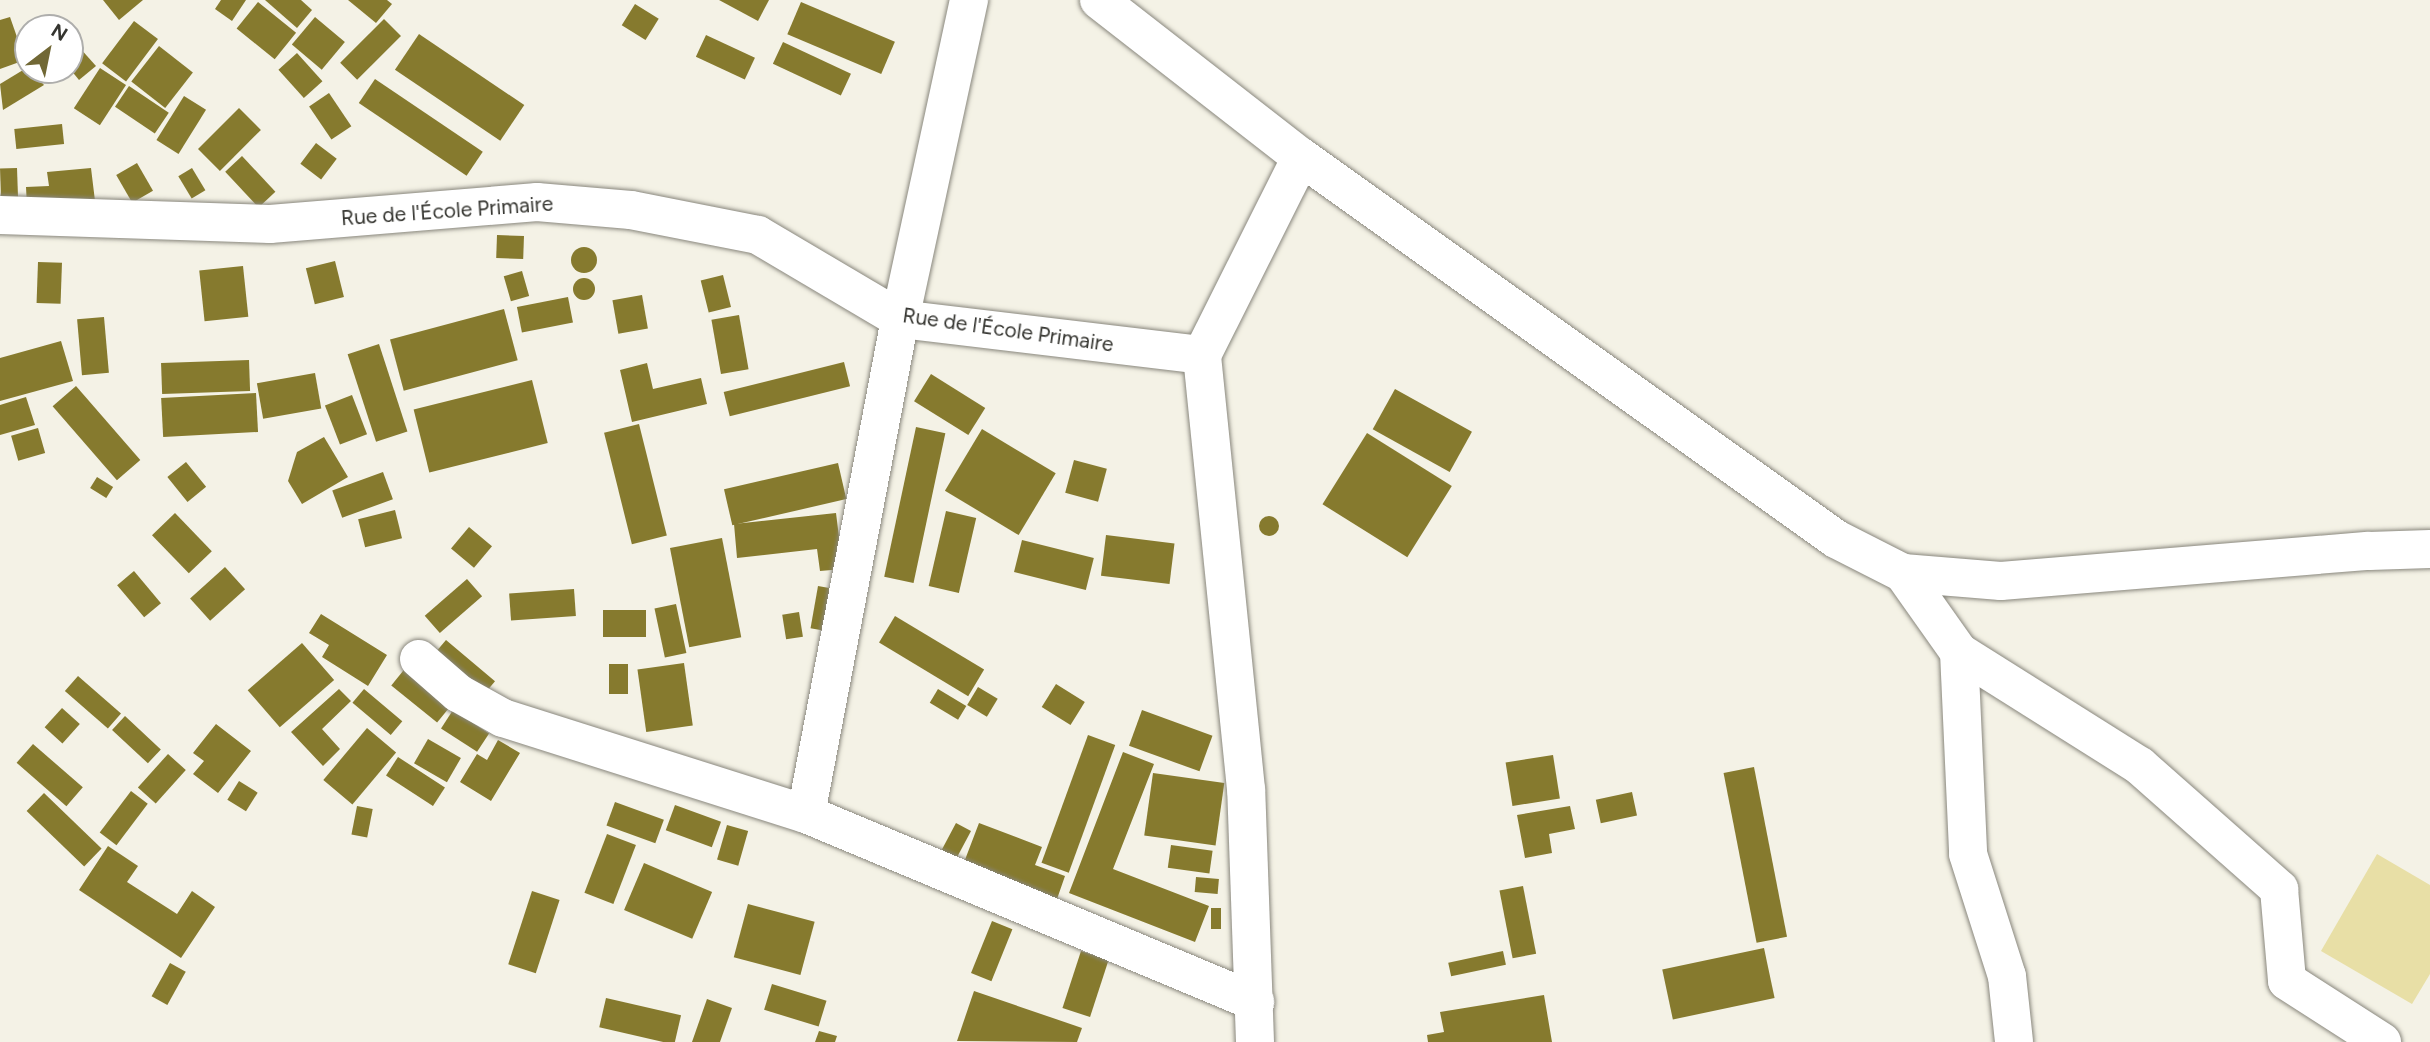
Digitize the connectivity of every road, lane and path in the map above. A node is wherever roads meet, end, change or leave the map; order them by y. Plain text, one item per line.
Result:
1 (969, 0) edge
2 (1099, 0) edge
3 (1301, 157) junction
4 (0, 215) edge
5 (900, 319) junction
6 (1202, 355) junction
7 (2430, 550) edge
8 (1903, 573) junction
9 (1959, 652) junction
10 (419, 659) dead end
11 (806, 814) junction
12 (1255, 1002) junction
13 (1255, 1042) edge
14 (2014, 1042) edge
15 (2382, 1042) edge

1 - 5 street
2 - 3 street
3 - 6 street
3 - 8 street
4 - 5 street, Rue de l'École Primaire
5 - 6 street, Rue de l'École Primaire
5 - 11 street
6 - 12 street
7 - 8 street
8 - 9 street
9 - 14 street
9 - 15 street
10 - 11 street
11 - 12 street
12 - 13 street

